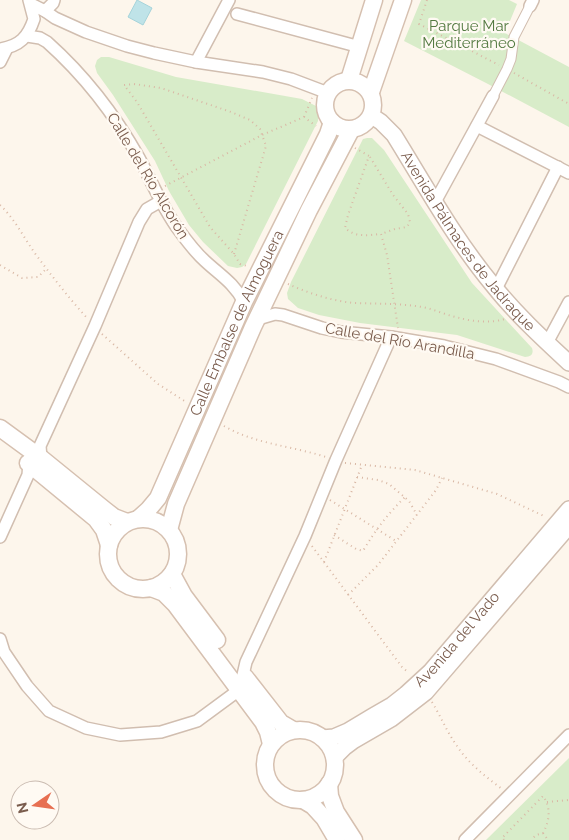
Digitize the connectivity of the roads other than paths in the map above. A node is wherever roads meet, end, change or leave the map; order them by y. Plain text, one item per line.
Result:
1 (54, 0) edge
2 (229, 0) edge
3 (374, 0) edge
4 (403, 0) edge
5 (30, 2) edge
6 (532, 3) edge
7 (50, 14) junction
8 (237, 14) dead end
9 (34, 19) junction
10 (27, 36) junction
11 (360, 47) junction
12 (4, 48) edge
13 (0, 62) edge
14 (196, 62) junction
15 (349, 80) junction
16 (322, 90) junction
17 (371, 92) junction
18 (493, 96) joint
19 (372, 116) junction
20 (477, 126) junction
21 (330, 128) junction
22 (348, 136) junction
23 (558, 167) junction
24 (569, 173) edge
25 (161, 201) junction
26 (435, 202) junction
27 (496, 289) junction
28 (244, 302) junction
29 (569, 302) edge
30 (258, 319) junction
31 (395, 337) junction
32 (547, 342) junction
33 (569, 363) edge
34 (569, 387) edge
35 (0, 428) edge
36 (0, 442) edge
37 (35, 461) junction
38 (569, 509) edge
39 (132, 521) junction
40 (563, 524) edge
41 (168, 530) junction
42 (0, 537) edge
43 (109, 545) junction
44 (172, 574) junction
45 (151, 588) junction
46 (0, 639) edge
47 (243, 683) junction
48 (422, 687) junction
49 (293, 730) junction
50 (569, 735) edge
51 (322, 738) junction
52 (271, 744) junction
53 (334, 758) junction
54 (329, 784) junction
55 (302, 800) junction
56 (337, 840) edge
57 (354, 840) edge
58 (465, 840) edge

1 - 7 street
2 - 14 street
3 - 11 main road
4 - 17 main road
5 - 7 street
5 - 9 street
6 - 18 street
7 - 9 street
7 - 14 street
8 - 11 street
9 - 10 street
10 - 12 street
10 - 25 street, Calle del Río Alcorón
11 - 15 main road
12 - 13 street
14 - 16 street
15 - 16 main road
15 - 17 main road
16 - 21 main road
17 - 19 main road
18 - 20 street
19 - 22 main road
19 - 26 street, Avenida Pálmaces de Jadraque
20 - 23 street
20 - 26 street
21 - 22 main road
21 - 28 main road, Calle Embalse de Almoguera
22 - 30 main road, Calle Embalse de Almoguera
23 - 24 street
23 - 27 street
25 - 28 street, Calle del Río Alcorón
25 - 37 street
26 - 27 street, Avenida Pálmaces de Jadraque
27 - 32 street, Avenida Pálmaces de Jadraque
28 - 39 main road, Calle Embalse de Almoguera
29 - 32 street
30 - 31 street, Calle del Río Arandilla
30 - 41 main road, Calle Embalse de Almoguera
31 - 34 street, Calle del Río Arandilla
31 - 47 street
32 - 33 street, Avenida Pálmaces de Jadraque
35 - 37 main road
36 - 37 main road
37 - 39 main road
37 - 42 street
37 - 43 main road
38 - 40 street, Avenida del Vado
39 - 41 main road
39 - 43 main road
40 - 48 street, Avenida del Vado
41 - 44 main road
43 - 45 main road
44 - 45 main road
44 - 47 main road
45 - 47 main road
46 - 47 street
47 - 49 main road
47 - 52 main road
48 - 51 street, Avenida del Vado
48 - 53 street, Avenida del Vado
49 - 51 main road
49 - 52 main road
50 - 58 street
51 - 53 main road
52 - 55 main road
53 - 54 main road
54 - 55 main road
54 - 57 main road
55 - 56 main road

